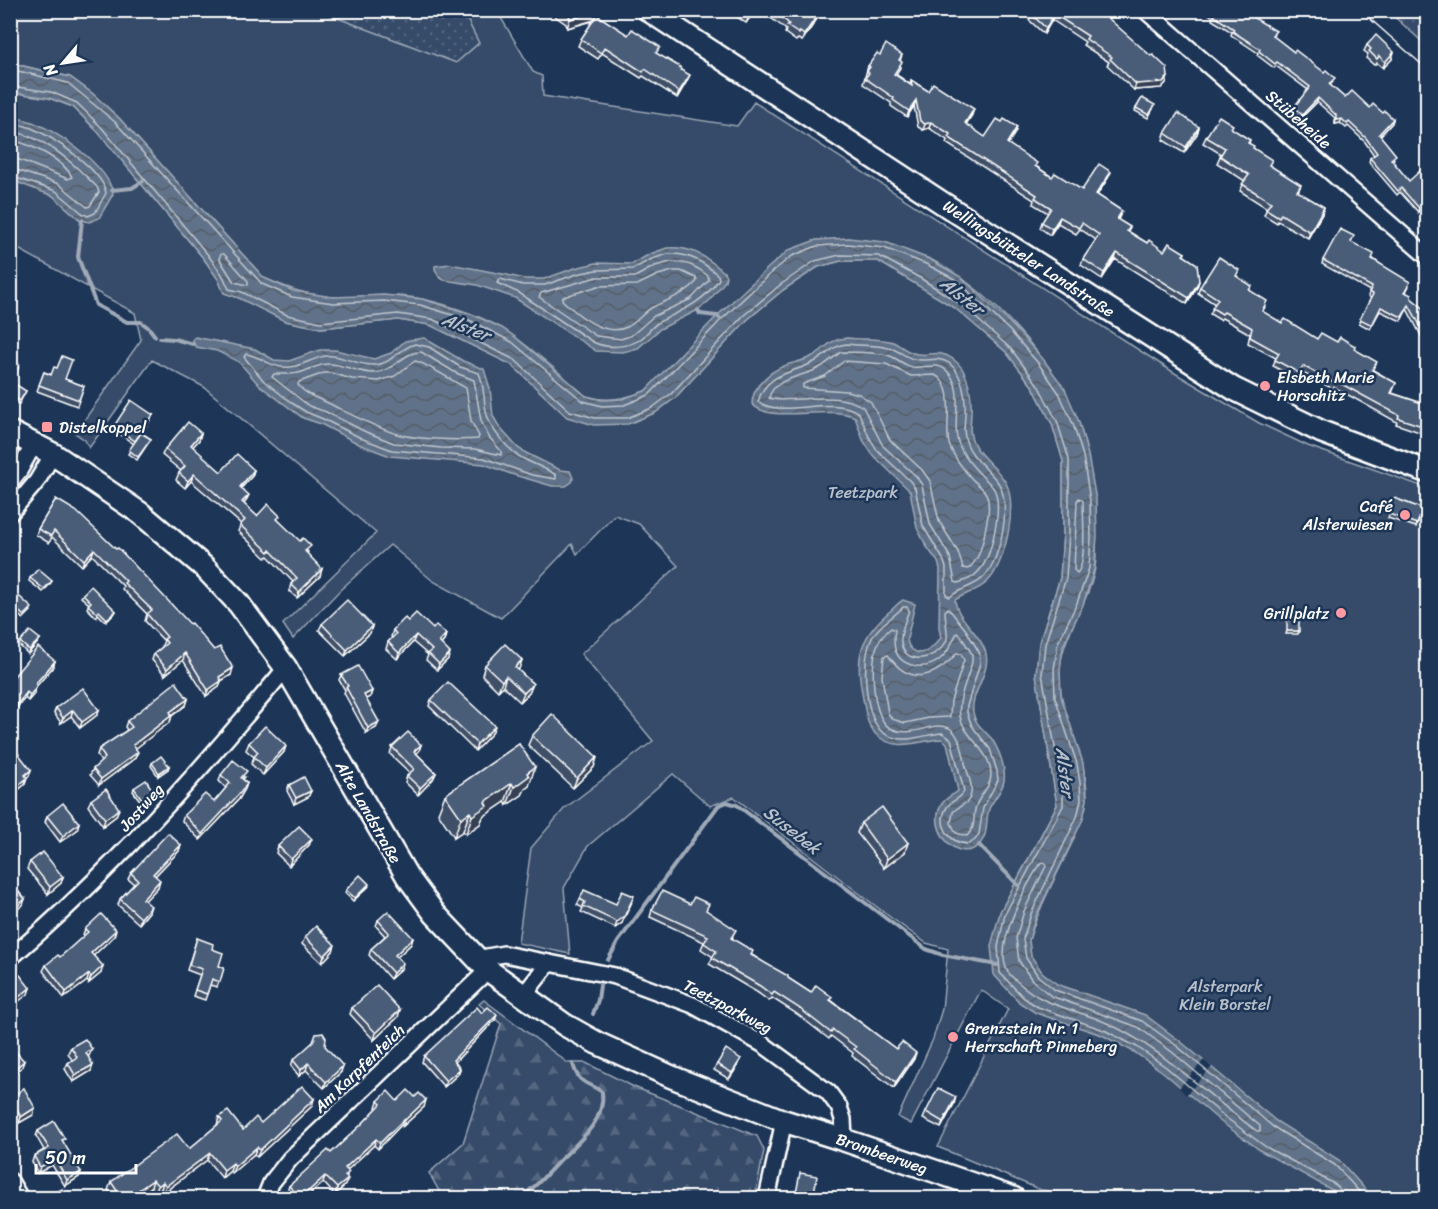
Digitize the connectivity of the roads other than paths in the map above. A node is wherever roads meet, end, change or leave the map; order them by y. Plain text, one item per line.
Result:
1 (648, 10) edge
2 (1145, 10) edge
3 (1428, 257) edge
4 (10, 432) edge
5 (34, 444) junction
6 (53, 454) junction
7 (1428, 472) edge
8 (10, 482) edge
9 (10, 513) edge
10 (286, 668) junction
11 (10, 958) edge
12 (549, 963) junction
13 (482, 964) junction
14 (523, 996) junction
15 (784, 1122) junction
16 (844, 1140) junction
17 (10, 1181) edge
18 (20, 1198) edge
19 (265, 1198) edge
20 (767, 1198) edge
21 (1013, 1198) edge

1 - 7 main road, Wellingsbütteler Landstraße
2 - 3 street, Stübeheide
4 - 5 main road, Alte Landstraße
5 - 6 main road, Alte Landstraße
5 - 8 street
6 - 9 street
6 - 10 main road, Alte Landstraße
10 - 11 street, Jostweg
10 - 13 main road, Alte Landstraße
12 - 13 street, Teetzparkweg
12 - 14 street
12 - 16 street, Teetzparkweg
13 - 14 main road, Alte Landstraße
13 - 19 street, Am Karpfenteich
14 - 15 main road, Alte Landstraße
15 - 16 main road, Brombeerweg
15 - 20 street
16 - 21 main road, Brombeerweg
17 - 18 street

